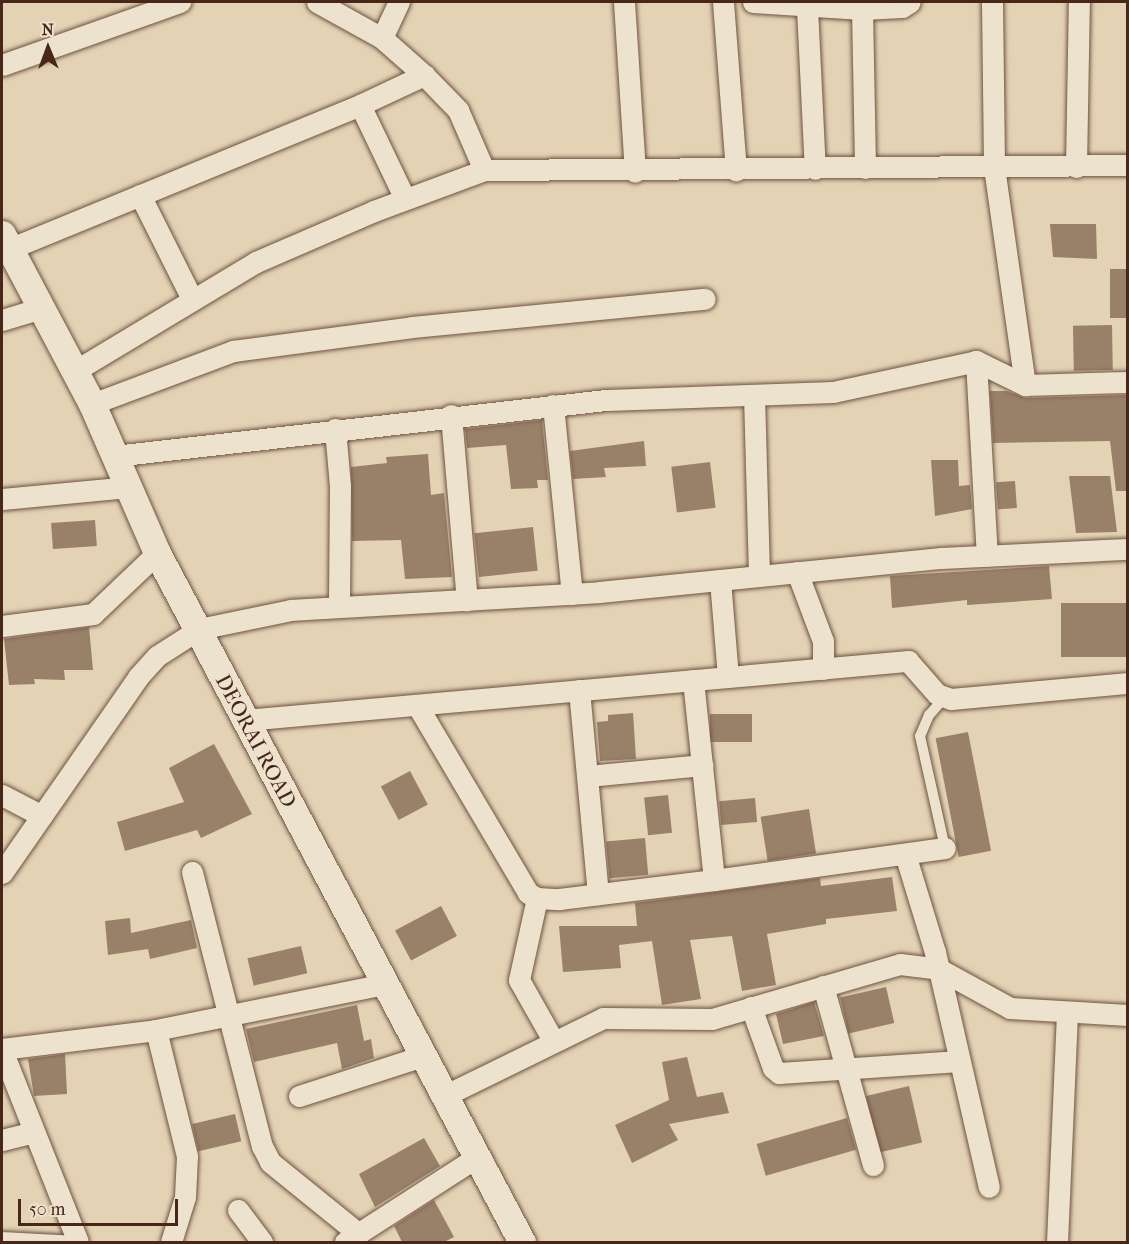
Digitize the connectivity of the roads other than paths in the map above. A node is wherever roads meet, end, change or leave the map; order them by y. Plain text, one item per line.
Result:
1 (180, 2) edge
2 (317, 2) edge
3 (399, 2) edge
4 (624, 2) edge
5 (723, 2) edge
6 (753, 2) edge
7 (909, 2) edge
8 (992, 2) edge
9 (1079, 2) edge
10 (807, 8) junction
11 (862, 9) junction
12 (382, 38) junction
13 (2, 66) edge
14 (424, 75) junction
15 (360, 105) junction
16 (1128, 165) edge
17 (994, 167) junction
18 (1076, 167) junction
19 (865, 168) junction
20 (484, 170) junction
21 (736, 170) junction
22 (815, 170) junction
23 (635, 172) junction
24 (140, 195) junction
25 (405, 199) junction
26 (5, 241) edge
27 (192, 299) junction
28 (705, 299) dead end
29 (39, 309) junction
30 (2, 320) edge
31 (976, 361) junction
32 (73, 372) junction
33 (1128, 382) edge
34 (1025, 385) junction
35 (754, 395) junction
36 (92, 404) junction
37 (553, 405) junction
38 (451, 415) junction
39 (335, 429) junction
40 (114, 456) junction
41 (130, 487) junction
42 (2, 499) edge
43 (1128, 549) edge
44 (156, 554) junction
45 (987, 556) junction
46 (797, 572) junction
47 (759, 576) junction
48 (720, 580) junction
49 (572, 594) junction
50 (467, 600) junction
51 (339, 607) junction
52 (2, 626) edge
53 (199, 628) junction
54 (823, 669) junction
55 (728, 677) junction
56 (693, 680) junction
57 (1128, 682) edge
58 (579, 690) junction
59 (944, 698) junction
60 (417, 705) junction
61 (245, 720) junction
62 (702, 765) junction
63 (588, 776) junction
64 (2, 795) edge
65 (42, 816) junction
66 (945, 848) joint
67 (905, 854) junction
68 (192, 872) dead end
69 (2, 873) edge
70 (714, 880) junction
71 (598, 894) junction
72 (537, 898) junction
73 (939, 969) junction
74 (385, 984) junction
75 (823, 986) junction
76 (751, 1007) junction
77 (1066, 1012) junction
78 (230, 1014) junction
79 (1128, 1015) edge
80 (156, 1030) junction
81 (553, 1040) junction
82 (2, 1049) edge
83 (423, 1056) junction
84 (960, 1061) junction
85 (849, 1070) junction
86 (299, 1096) dead end
87 (444, 1096) junction
88 (34, 1132) junction
89 (2, 1140) edge
90 (477, 1157) junction
91 (873, 1166) dead end
92 (989, 1187) dead end
93 (238, 1210) dead end
94 (2, 1237) edge
95 (352, 1238) edge
96 (78, 1241) edge
97 (171, 1242) edge
98 (262, 1242) edge
99 (522, 1242) edge
100 (1058, 1242) edge

1 - 13 street
2 - 12 street
3 - 12 street
4 - 23 street
5 - 21 street
6 - 10 street
7 - 11 street
8 - 17 street
9 - 18 street
10 - 11 street
10 - 22 street
11 - 19 street
12 - 14 street
14 - 15 street
14 - 20 street
15 - 24 street
15 - 25 street
16 - 18 street
17 - 18 street
17 - 19 street
17 - 34 street
19 - 22 street
20 - 23 street
20 - 25 street
21 - 22 street
21 - 23 street
24 - 26 street
24 - 27 street
25 - 27 street
26 - 29 street, DEORAI ROAD
27 - 32 street
28 - 36 street
29 - 30 street
29 - 32 street, DEORAI ROAD
31 - 34 street
31 - 35 street
31 - 45 street
32 - 36 street, DEORAI ROAD
33 - 34 street
35 - 37 street
35 - 47 street
36 - 40 street, DEORAI ROAD
37 - 38 street
37 - 49 street
38 - 39 street
38 - 50 street
39 - 40 street
39 - 51 street
40 - 41 street, DEORAI ROAD
41 - 42 street
41 - 44 street, DEORAI ROAD
43 - 45 street
44 - 52 street
44 - 53 street, DEORAI ROAD
45 - 46 street
46 - 47 street
46 - 54 street
47 - 48 street
48 - 49 street
48 - 55 street
49 - 50 street
50 - 51 street
51 - 53 street
53 - 61 street, DEORAI ROAD
53 - 65 street
54 - 55 street
54 - 59 street
55 - 56 street
56 - 58 street
56 - 62 street
57 - 59 street
58 - 60 street
58 - 63 street
59 - 66 lane
60 - 61 street
60 - 72 street
61 - 74 street, DEORAI ROAD
62 - 63 street
62 - 70 street
63 - 71 street
64 - 65 street
65 - 69 street
66 - 67 street
67 - 70 street
67 - 73 street
68 - 78 street
70 - 71 street
71 - 72 street
72 - 81 street
73 - 75 street
73 - 77 street
73 - 84 street
74 - 78 street
74 - 83 street, DEORAI ROAD
75 - 76 street
75 - 85 street
76 - 81 street
76 - 85 street
77 - 79 street
77 - 100 street
78 - 80 street
78 - 95 street
80 - 82 street
80 - 97 street
81 - 87 street
82 - 88 street
83 - 86 street
83 - 87 street, DEORAI ROAD
84 - 85 street
84 - 92 street
85 - 91 street
87 - 90 street, DEORAI ROAD
88 - 89 street
88 - 96 street
90 - 95 street
90 - 99 street, DEORAI ROAD
93 - 98 street
94 - 96 lane

